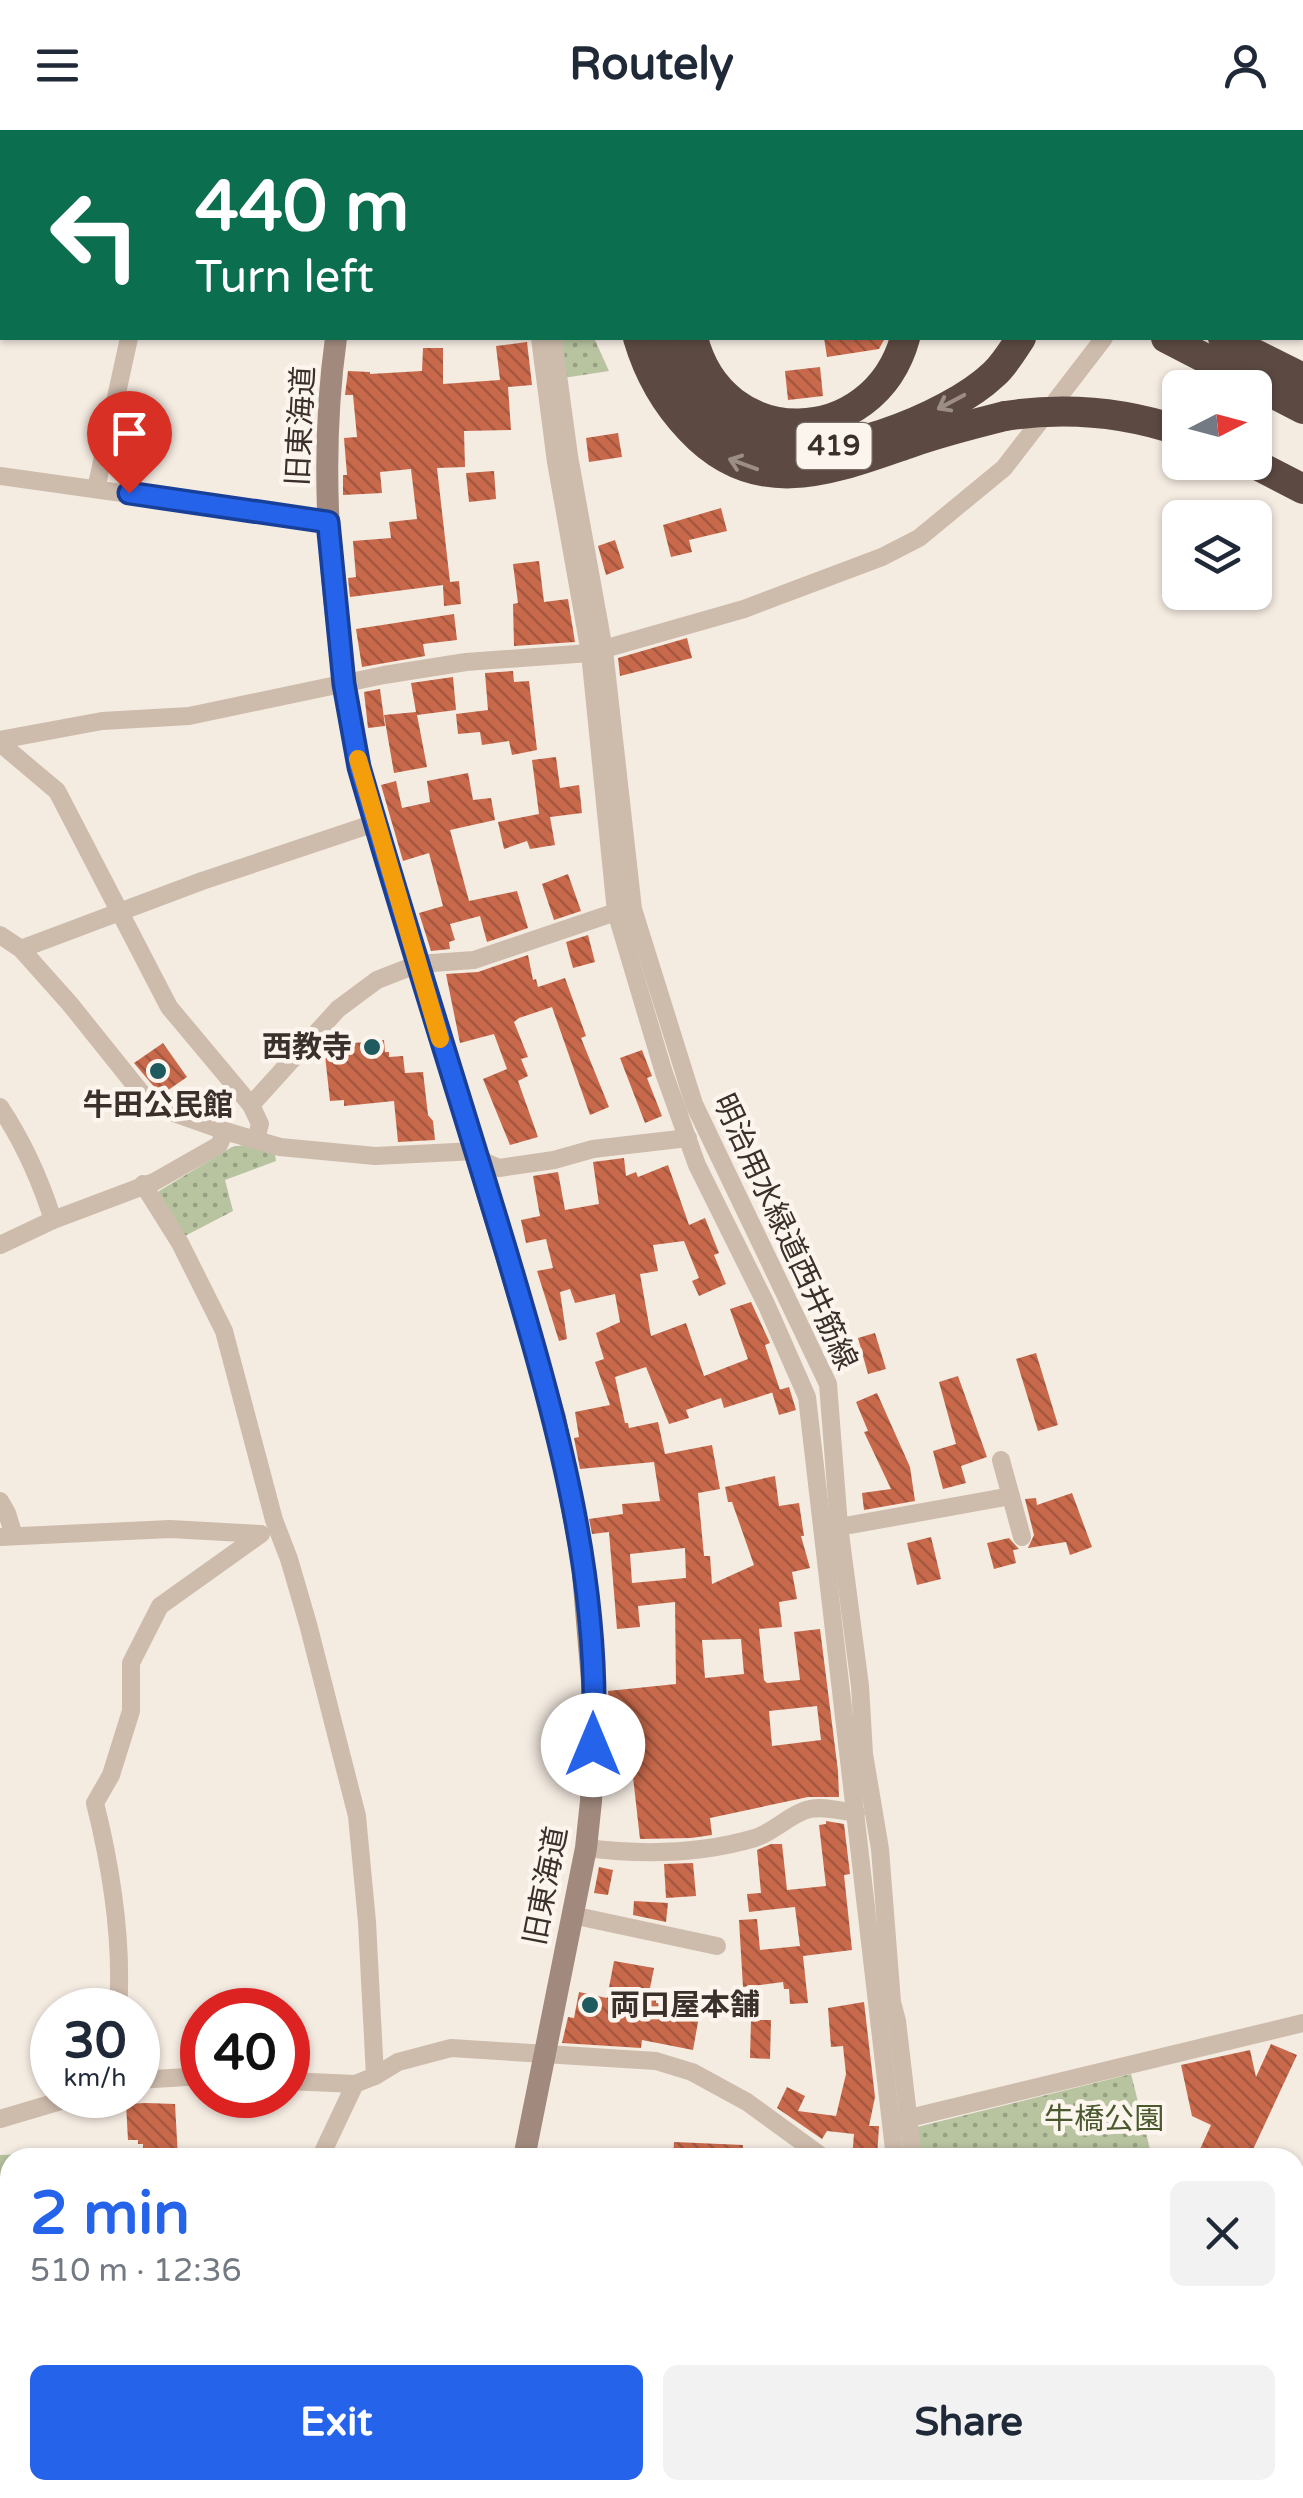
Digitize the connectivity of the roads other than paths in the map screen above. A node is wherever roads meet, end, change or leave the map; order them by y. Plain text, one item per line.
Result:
1 (129, 340) edge
2 (336, 340) edge
3 (540, 340) edge
4 (553, 340) edge
5 (639, 340) edge
6 (669, 340) edge
7 (694, 340) edge
8 (904, 340) edge
9 (1020, 340) edge
10 (1102, 340) edge
11 (1170, 340) edge
12 (1227, 340) edge
13 (1303, 378) edge
14 (1303, 409) edge
15 (1162, 427) edge
16 (1272, 473) edge
17 (0, 476) edge
18 (96, 488) junction
19 (1303, 489) edge
20 (328, 522) junction
21 (597, 652) junction
22 (344, 684) junction
23 (0, 742) edge
24 (375, 823) junction
25 (616, 912) junction
26 (123, 913) junction
27 (0, 934) edge
28 (22, 949) junction
29 (418, 964) junction
30 (251, 1105) junction
31 (0, 1107) edge
32 (225, 1130) junction
33 (688, 1138) junction
34 (256, 1139) junction
35 (476, 1151) junction
36 (143, 1184) junction
37 (53, 1220) junction
38 (0, 1245) edge
39 (837, 1391) junction
40 (807, 1397) junction
41 (1001, 1460) dead end
42 (1011, 1496) junction
43 (0, 1501) edge
44 (267, 1527) junction
45 (831, 1528) junction
46 (7, 1537) edge
47 (1022, 1537) dead end
48 (856, 1813) junction
49 (586, 1848) junction
50 (572, 1915) junction
51 (717, 1946) dead end
52 (120, 1988) edge
53 (1303, 2023) edge
54 (542, 2054) junction
55 (376, 2076) junction
56 (310, 2082) edge
57 (355, 2084) junction
58 (30, 2109) edge
59 (0, 2118) edge
60 (900, 2120) junction
61 (325, 2148) edge
62 (526, 2148) edge
63 (810, 2148) edge
64 (896, 2148) edge
65 (909, 2148) edge

1 - 18 street
2 - 20 street, 旧東海道
3 - 21 street
4 - 21 street, 明治用水緑道西井筋線
15 -> 5 highway, 419, bridge
9 -> 6 highway, 419
7 - 8 highway, 419
10 - 21 street
11 - 14 highway
12 - 13 highway
16 - 19 highway
17 - 18 street
18 - 20 street
20 - 22 street, 旧東海道
21 - 22 street
21 - 25 street
21 - 39 street, 明治用水緑道西井筋線
22 - 23 street
22 - 24 street, 旧東海道
23 - 26 street
24 - 26 street
24 - 29 street, 旧東海道
25 - 29 street
25 - 33 street
26 - 28 street
26 - 30 street
27 - 28 street
28 - 32 street
29 - 30 street
29 - 35 street, 旧東海道
30 - 34 street
31 - 37 street
32 - 34 street
32 - 36 street
33 - 35 street
33 - 40 street
34 - 35 street
35 - 49 street, 旧東海道
36 - 37 street
36 - 44 street
37 - 38 street
39 - 40 street
39 - 45 street, 明治用水緑道西井筋線
40 - 45 street
41 - 42 street
42 - 45 street
42 - 47 street
43 - 46 street
44 - 46 street
44 - 52 street
44 - 55 street
45 - 48 street
45 - 60 street, 明治用水緑道西井筋線
48 - 49 street
48 - 60 street
49 - 50 street, 旧東海道
50 - 51 street
50 - 54 street, 旧東海道
53 - 60 street
54 - 55 street
54 - 62 street, 旧東海道
54 - 63 street
55 - 57 street
56 - 57 street
57 - 61 street
58 - 59 street
60 - 64 street
60 - 65 street, 明治用水緑道西井筋線

